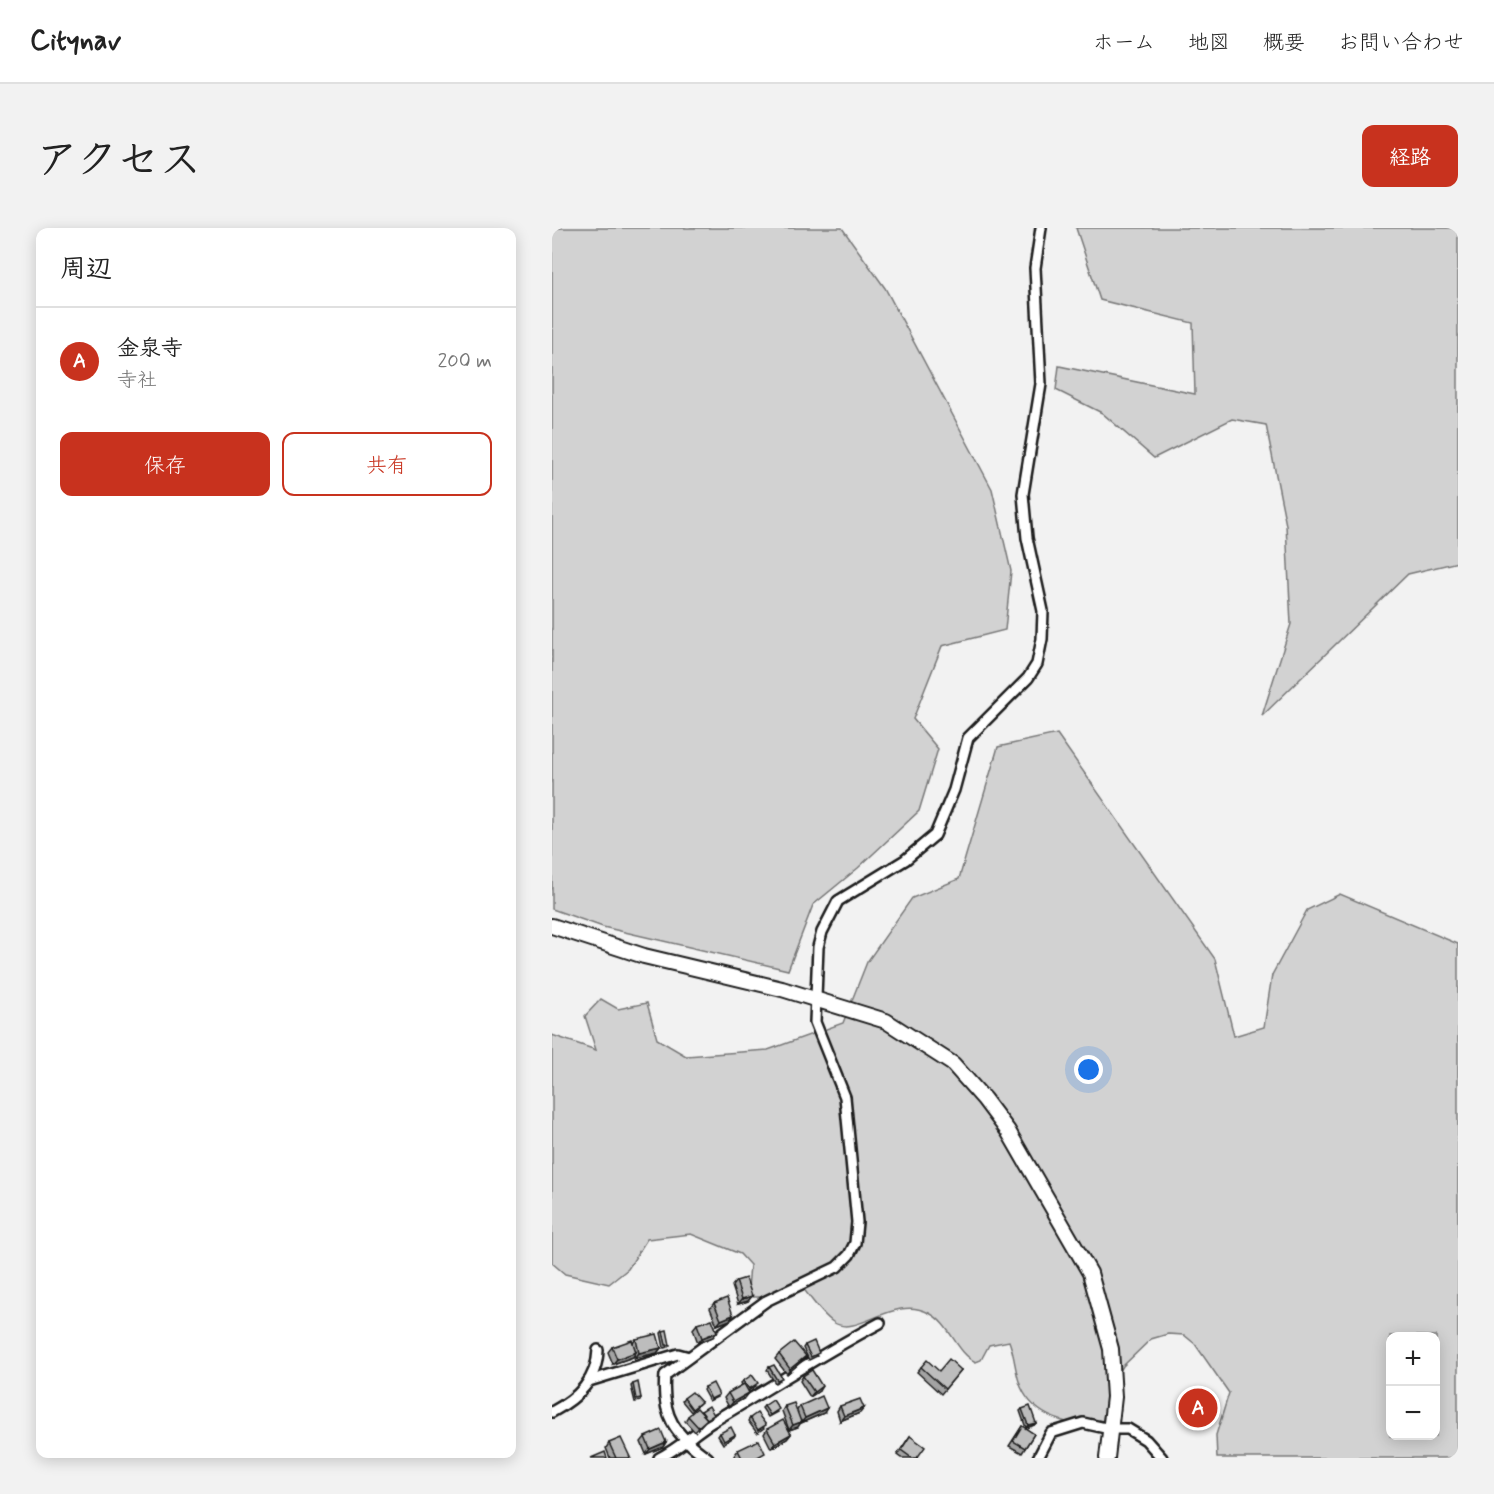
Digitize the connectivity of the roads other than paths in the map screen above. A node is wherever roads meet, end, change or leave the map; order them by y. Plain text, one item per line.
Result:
1 (1041, 228) edge
2 (552, 926) edge
3 (814, 1001) junction
4 (880, 1323) dead end
5 (598, 1350) dead end
6 (689, 1357) junction
7 (589, 1381) junction
8 (552, 1412) edge
9 (1110, 1429) junction
10 (685, 1442) junction
11 (659, 1458) edge
12 (708, 1458) edge
13 (1038, 1458) edge
14 (1107, 1458) edge
15 (1162, 1458) edge

1 - 3 street
2 - 3 street
3 - 6 street
3 - 9 street
4 - 10 street
5 - 7 street
6 - 7 street
6 - 10 street
7 - 8 street
9 - 13 street
9 - 14 street
9 - 15 street
10 - 11 street
10 - 12 street

